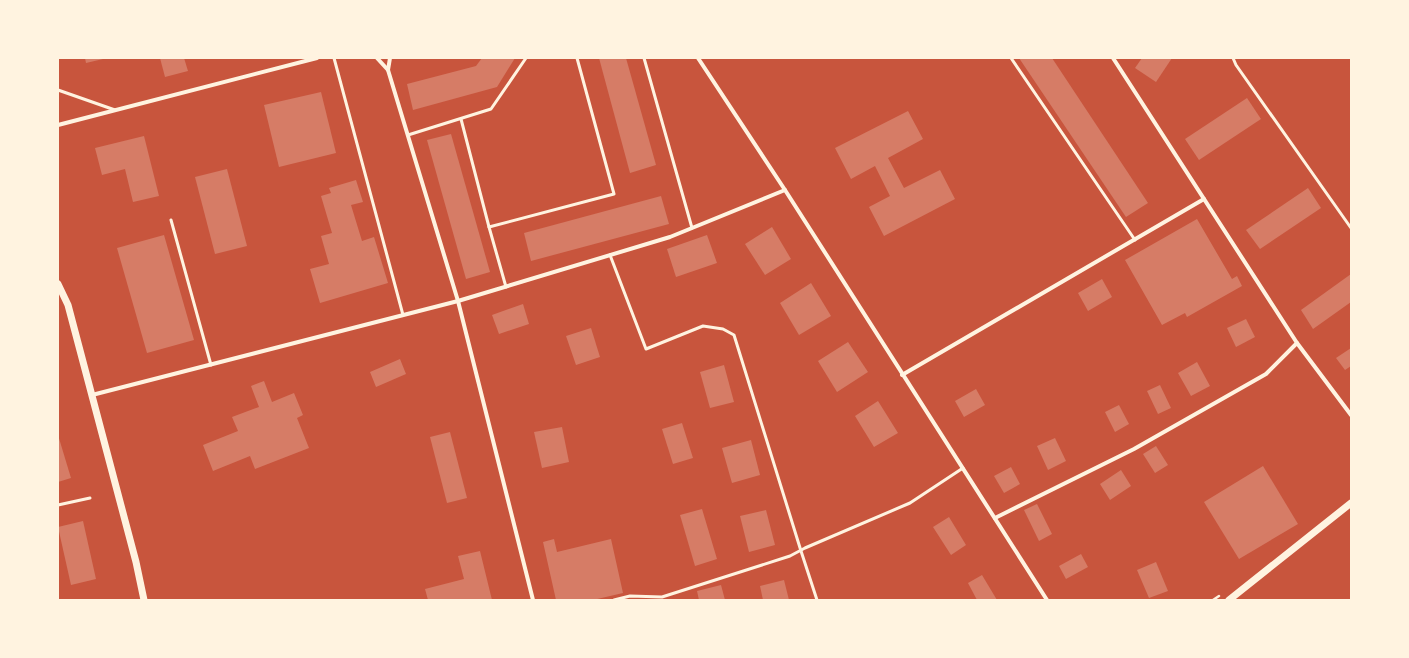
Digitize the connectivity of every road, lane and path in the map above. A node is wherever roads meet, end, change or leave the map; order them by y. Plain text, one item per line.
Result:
1 (317, 58) edge
2 (334, 58) edge
3 (377, 58) edge
4 (390, 58) edge
5 (526, 58) edge
6 (577, 58) edge
7 (644, 58) edge
8 (698, 58) edge
9 (1011, 58) edge
10 (1113, 58) edge
11 (1232, 58) edge
12 (388, 70) junction
13 (58, 90) edge
14 (116, 110) junction
15 (461, 119) junction
16 (58, 126) edge
17 (408, 135) junction
18 (785, 190) junction
19 (1204, 199) junction
20 (171, 220) dead end
21 (489, 227) junction
22 (692, 228) junction
23 (1351, 228) edge
24 (1136, 240) junction
25 (610, 255) junction
26 (58, 284) edge
27 (506, 287) junction
28 (458, 301) junction
29 (403, 315) junction
30 (1297, 343) junction
31 (211, 365) junction
32 (902, 375) junction
33 (92, 395) junction
34 (1351, 415) edge
35 (963, 468) junction
36 (90, 498) dead end
37 (1351, 504) edge
38 (58, 505) edge
39 (995, 518) junction
40 (801, 551) junction
41 (144, 600) edge
42 (533, 600) edge
43 (614, 600) edge
44 (817, 600) edge
45 (1047, 600) edge
46 (1229, 600) edge

1 - 14 street
2 - 29 lane
3 - 12 street
4 - 12 street
5 - 15 lane
6 - 21 lane
7 - 22 lane
8 - 18 street
9 - 24 lane
10 - 19 street
11 - 23 lane
12 - 17 street
13 - 14 lane
14 - 16 street
15 - 17 lane
15 - 21 lane
17 - 28 street
18 - 22 street
18 - 32 street
19 - 24 street
19 - 30 street
20 - 31 lane
21 - 27 lane
22 - 25 street
24 - 32 street
25 - 27 street
25 - 40 lane
26 - 33 street
27 - 28 street
28 - 29 street
28 - 42 street
29 - 31 street
30 - 34 street
30 - 39 street
31 - 33 street
32 - 35 street
33 - 41 street
35 - 39 street
35 - 40 lane
36 - 38 lane
37 - 46 street
39 - 45 street
40 - 43 lane
40 - 44 lane

